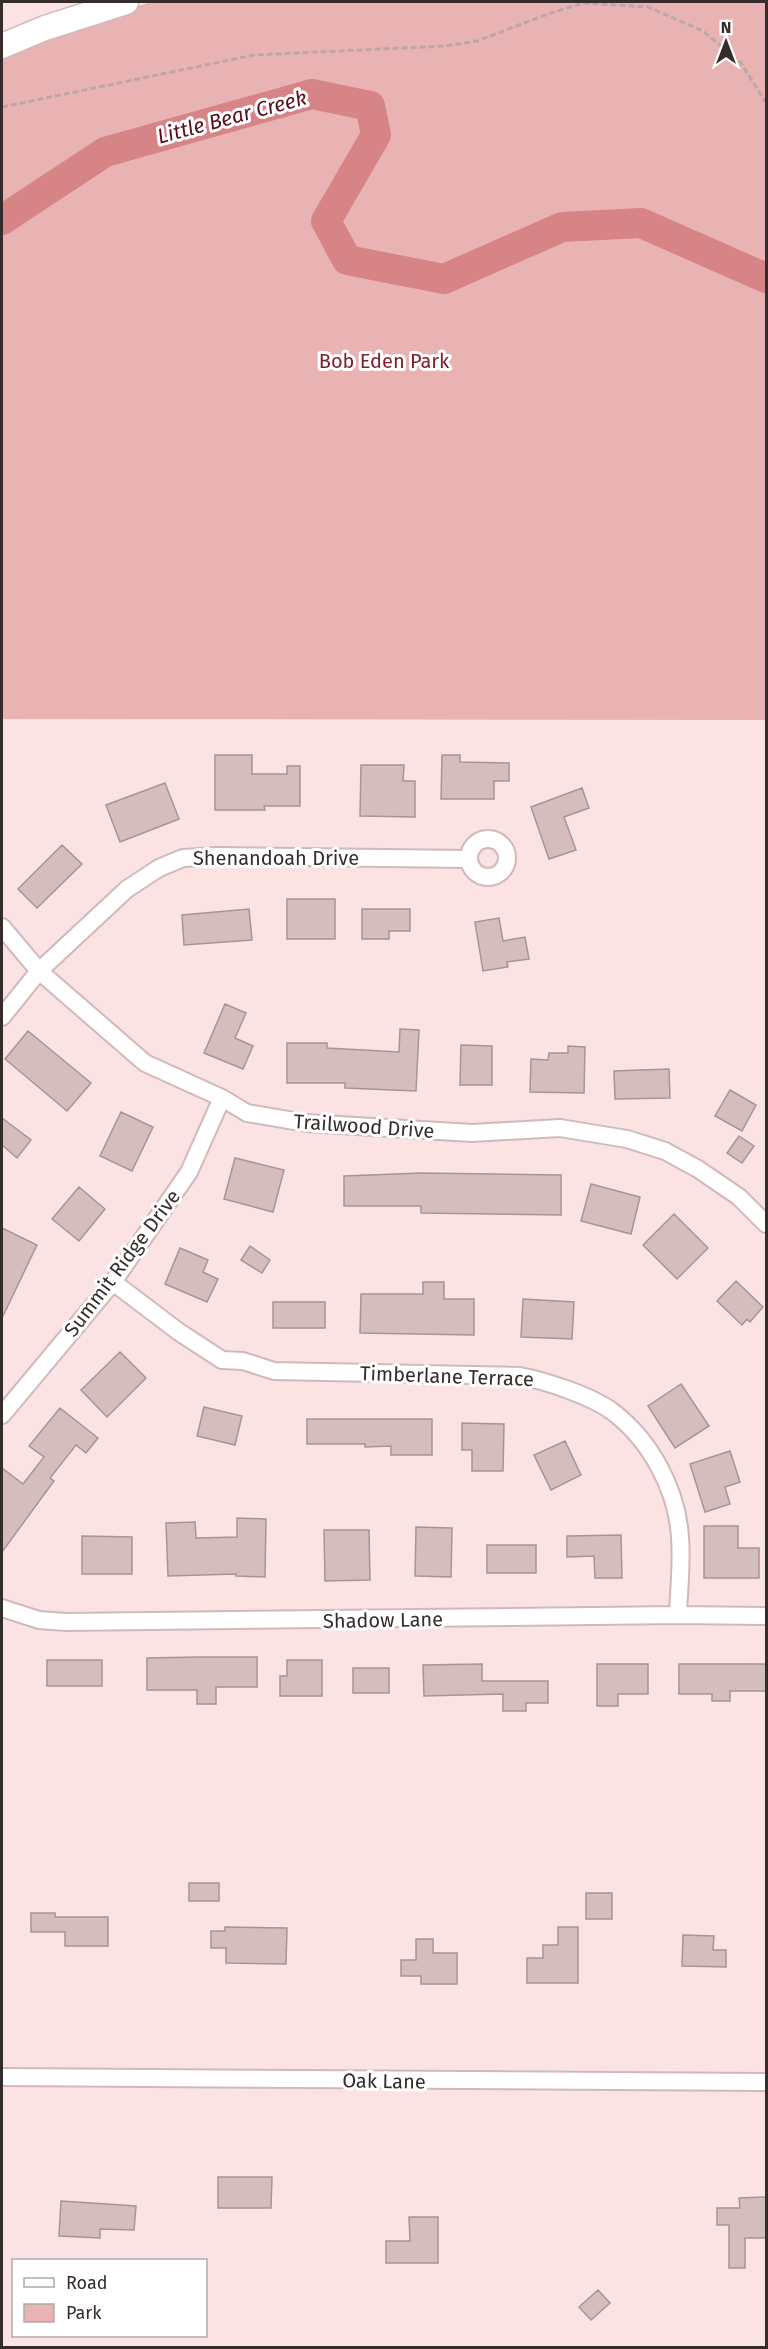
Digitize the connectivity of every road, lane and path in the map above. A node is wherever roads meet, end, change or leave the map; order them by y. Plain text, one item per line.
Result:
1 (126, 2) edge
2 (2, 46) edge
3 (766, 103) edge
4 (2, 106) edge
5 (469, 859) dead end
6 (2, 927) edge
7 (39, 971) junction
8 (2, 1017) edge
9 (222, 1098) junction
10 (766, 1224) edge
11 (113, 1282) junction
12 (2, 1415) edge
13 (2, 1608) edge
14 (678, 1615) junction
15 (766, 1616) edge
16 (2, 2077) edge
17 (766, 2082) edge

1 - 2 main road
3 - 4 path
5 - 7 street, Shenandoah Drive
6 - 7 street, Trailwood Drive
7 - 8 street, Shenandoah Drive
7 - 9 street, Trailwood Drive
9 - 10 street, Trailwood Drive
9 - 11 street, Summit Ridge Drive
11 - 12 street, Summit Ridge Drive
11 - 14 street, Timberlane Terrace
13 - 14 street, Shadow Lane
14 - 15 street, Shadow Lane
16 - 17 street, Oak Lane

